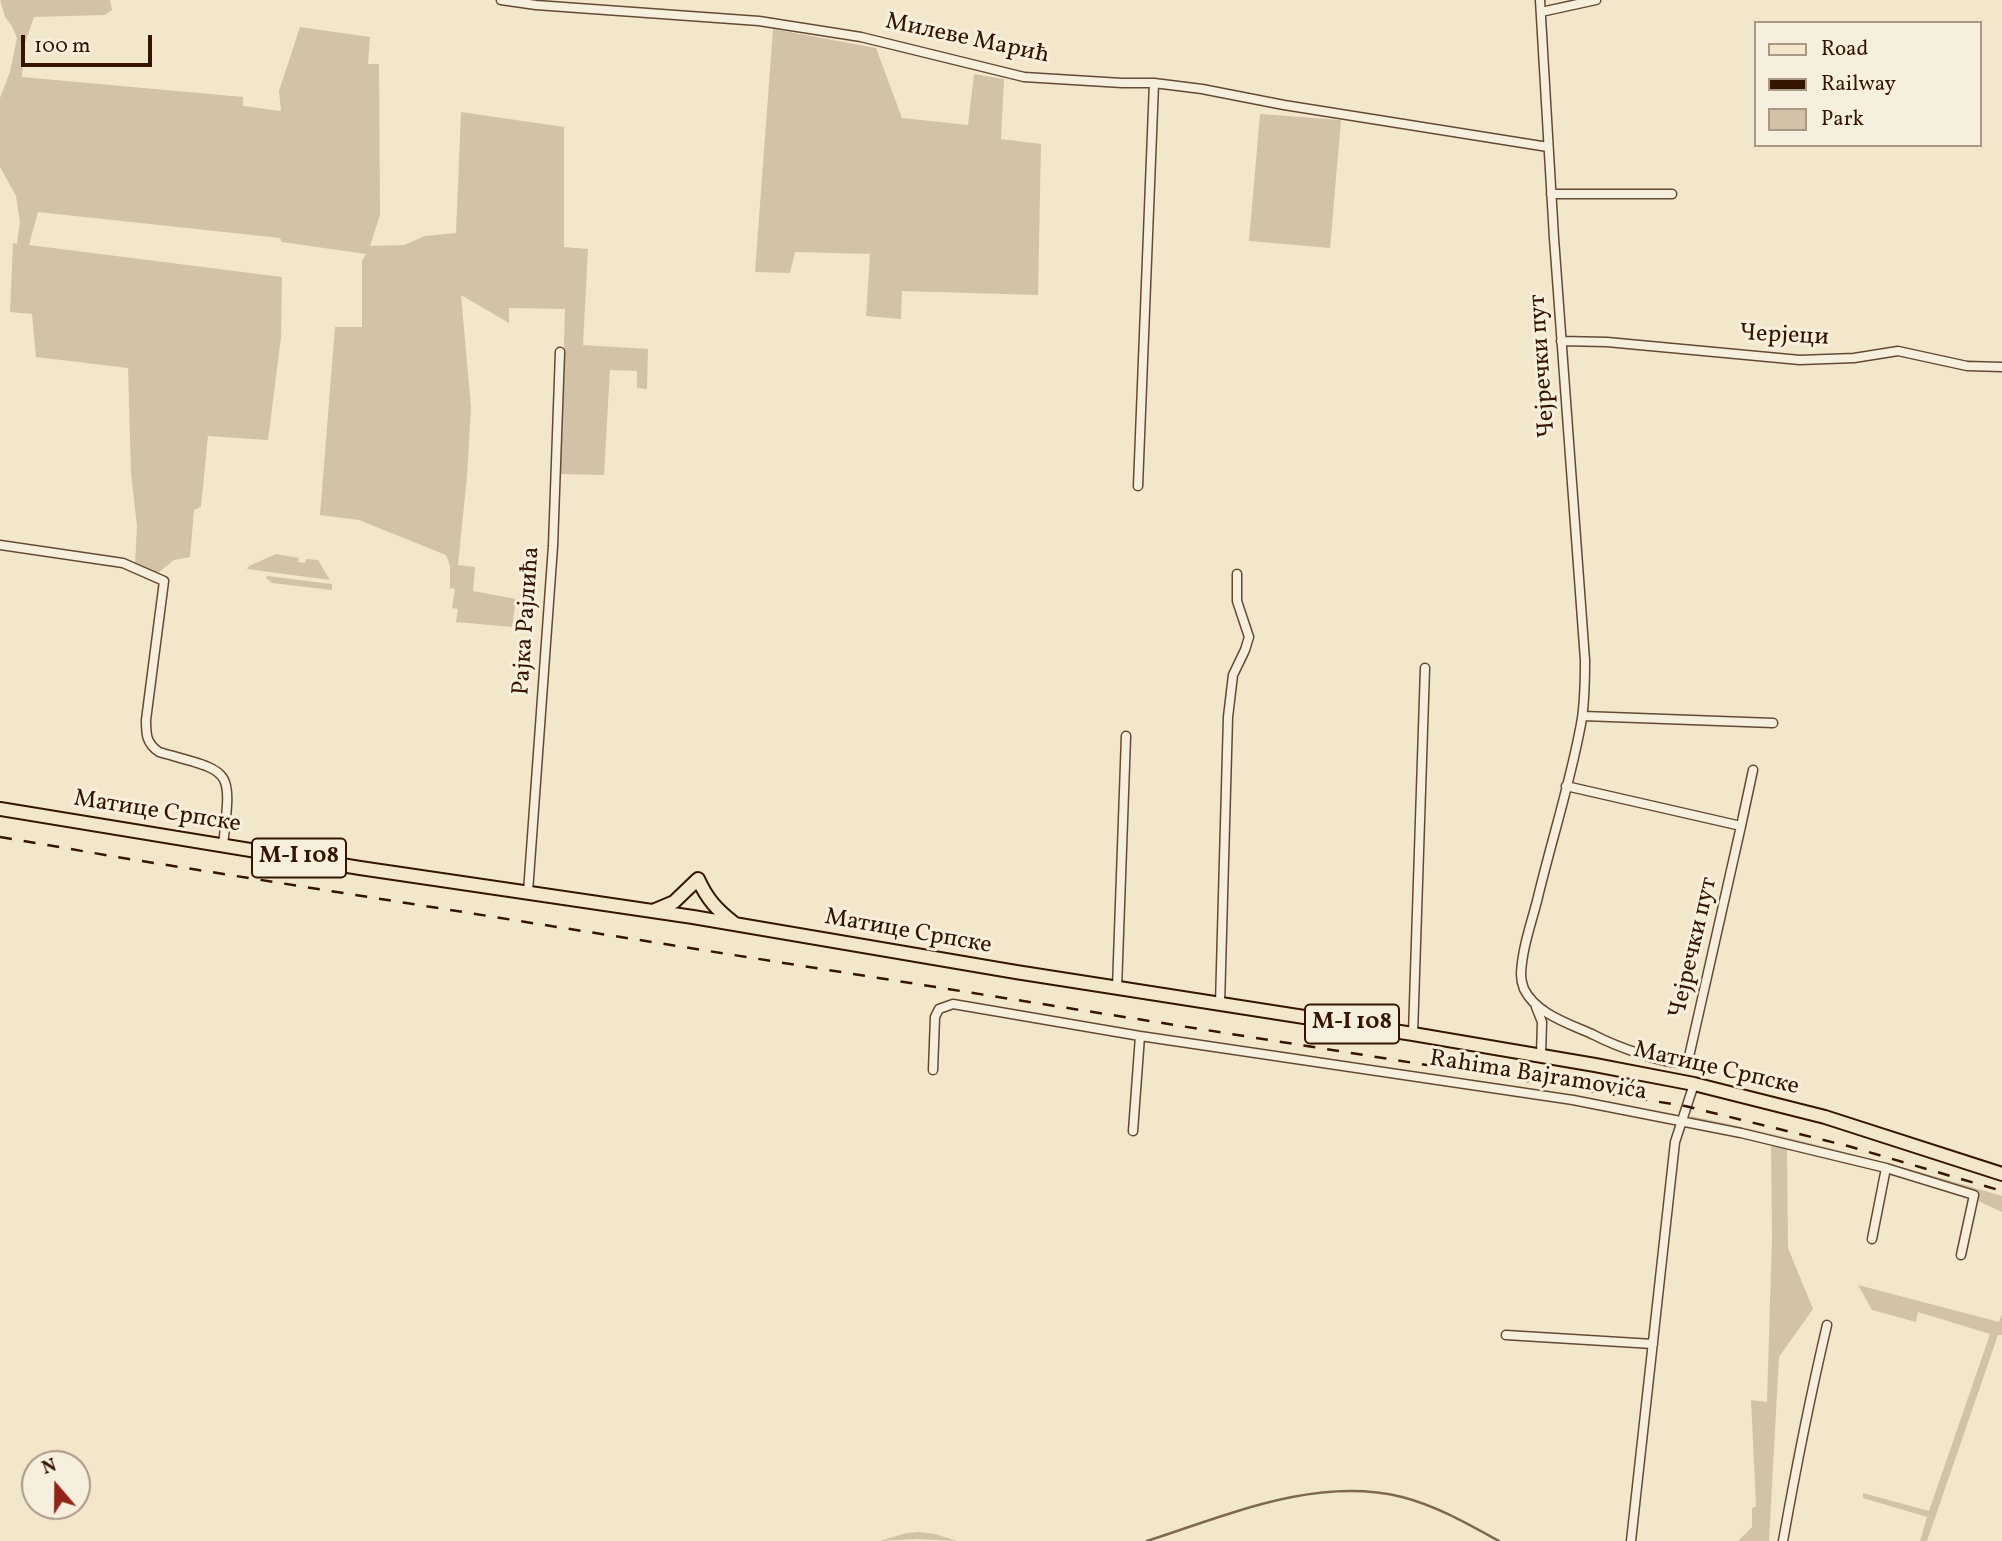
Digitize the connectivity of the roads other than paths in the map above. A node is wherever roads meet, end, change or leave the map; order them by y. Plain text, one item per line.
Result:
1 (501, 0) edge
2 (1540, 0) edge
3 (1596, 0) edge
4 (1541, 12) junction
5 (1154, 83) junction
6 (1548, 147) junction
7 (1551, 194) junction
8 (1672, 194) dead end
9 (1561, 341) junction
10 (560, 352) dead end
11 (2002, 367) edge
12 (1138, 486) dead end
13 (0, 545) edge
14 (1237, 574) dead end
15 (1425, 668) dead end
16 (1583, 716) junction
17 (1773, 723) dead end
18 (1126, 736) dead end
19 (1753, 770) dead end
20 (1566, 786) junction
21 (0, 809) edge
22 (1741, 826) junction
23 (223, 845) junction
24 (528, 892) junction
25 (652, 911) junction
26 (738, 925) junction
27 (1117, 988) junction
28 (1220, 1004) junction
29 (1534, 1005) junction
30 (1413, 1034) junction
31 (1140, 1036) junction
32 (1541, 1055) junction
33 (933, 1070) dead end
34 (1694, 1084) junction
35 (1680, 1120) junction
36 (1133, 1131) dead end
37 (1886, 1168) junction
38 (2002, 1174) edge
39 (1872, 1240) dead end
40 (1961, 1255) dead end
41 (1827, 1325) dead end
42 (1506, 1335) dead end
43 (1653, 1344) junction
44 (1631, 1541) edge
45 (1783, 1541) edge

1 - 5 street, Милеве Мaрић
2 - 4 street, Чејречки пут
3 - 4 street
4 - 6 street, Чејречки пут
5 - 6 street, Милеве Мaрић
5 - 12 street
6 - 7 street, Чејречки пут
7 - 8 street
7 - 9 street, Чејречки пут
9 - 11 street, Черјеци
9 - 16 street, Чејречки пут
10 - 24 street, Рајка Рајлића
13 - 23 street
14 - 28 street
15 - 30 street
16 - 17 street
16 - 20 street, Чејречки пут
18 - 27 street
19 - 22 street, Чејречки пут
20 - 22 street
20 - 29 street, Чејречки пут
21 - 23 main road, Матице Српске / M-I 108
22 - 29 street, Чејречки пут
23 - 24 main road, Матице Српске / M-I 108
24 - 25 main road, Матице Српске / M-I 108
25 - 26 main road, Матице Српске / M-I 108
25 - 26 main road
26 - 27 main road, Матице Српске / M-I 108
27 - 28 main road, Матице Српске / M-I 108
28 - 30 main road, Матице Српске / M-I 108
29 - 32 street
30 - 32 main road, Матице Српске / M-I 108
31 - 33 street, Rahima Bajramovića
31 - 35 street, Rahima Bajramovića
31 - 36 street
32 - 34 main road, Матице Српске / M-I 108
34 - 35 street
34 - 38 main road, Матице Српске / M-I 108
35 - 37 street, Rahima Bajramovića
35 - 43 street
37 - 39 street
37 - 40 street, Rahima Bajramovića
41 - 45 street
42 - 43 street
43 - 44 street

